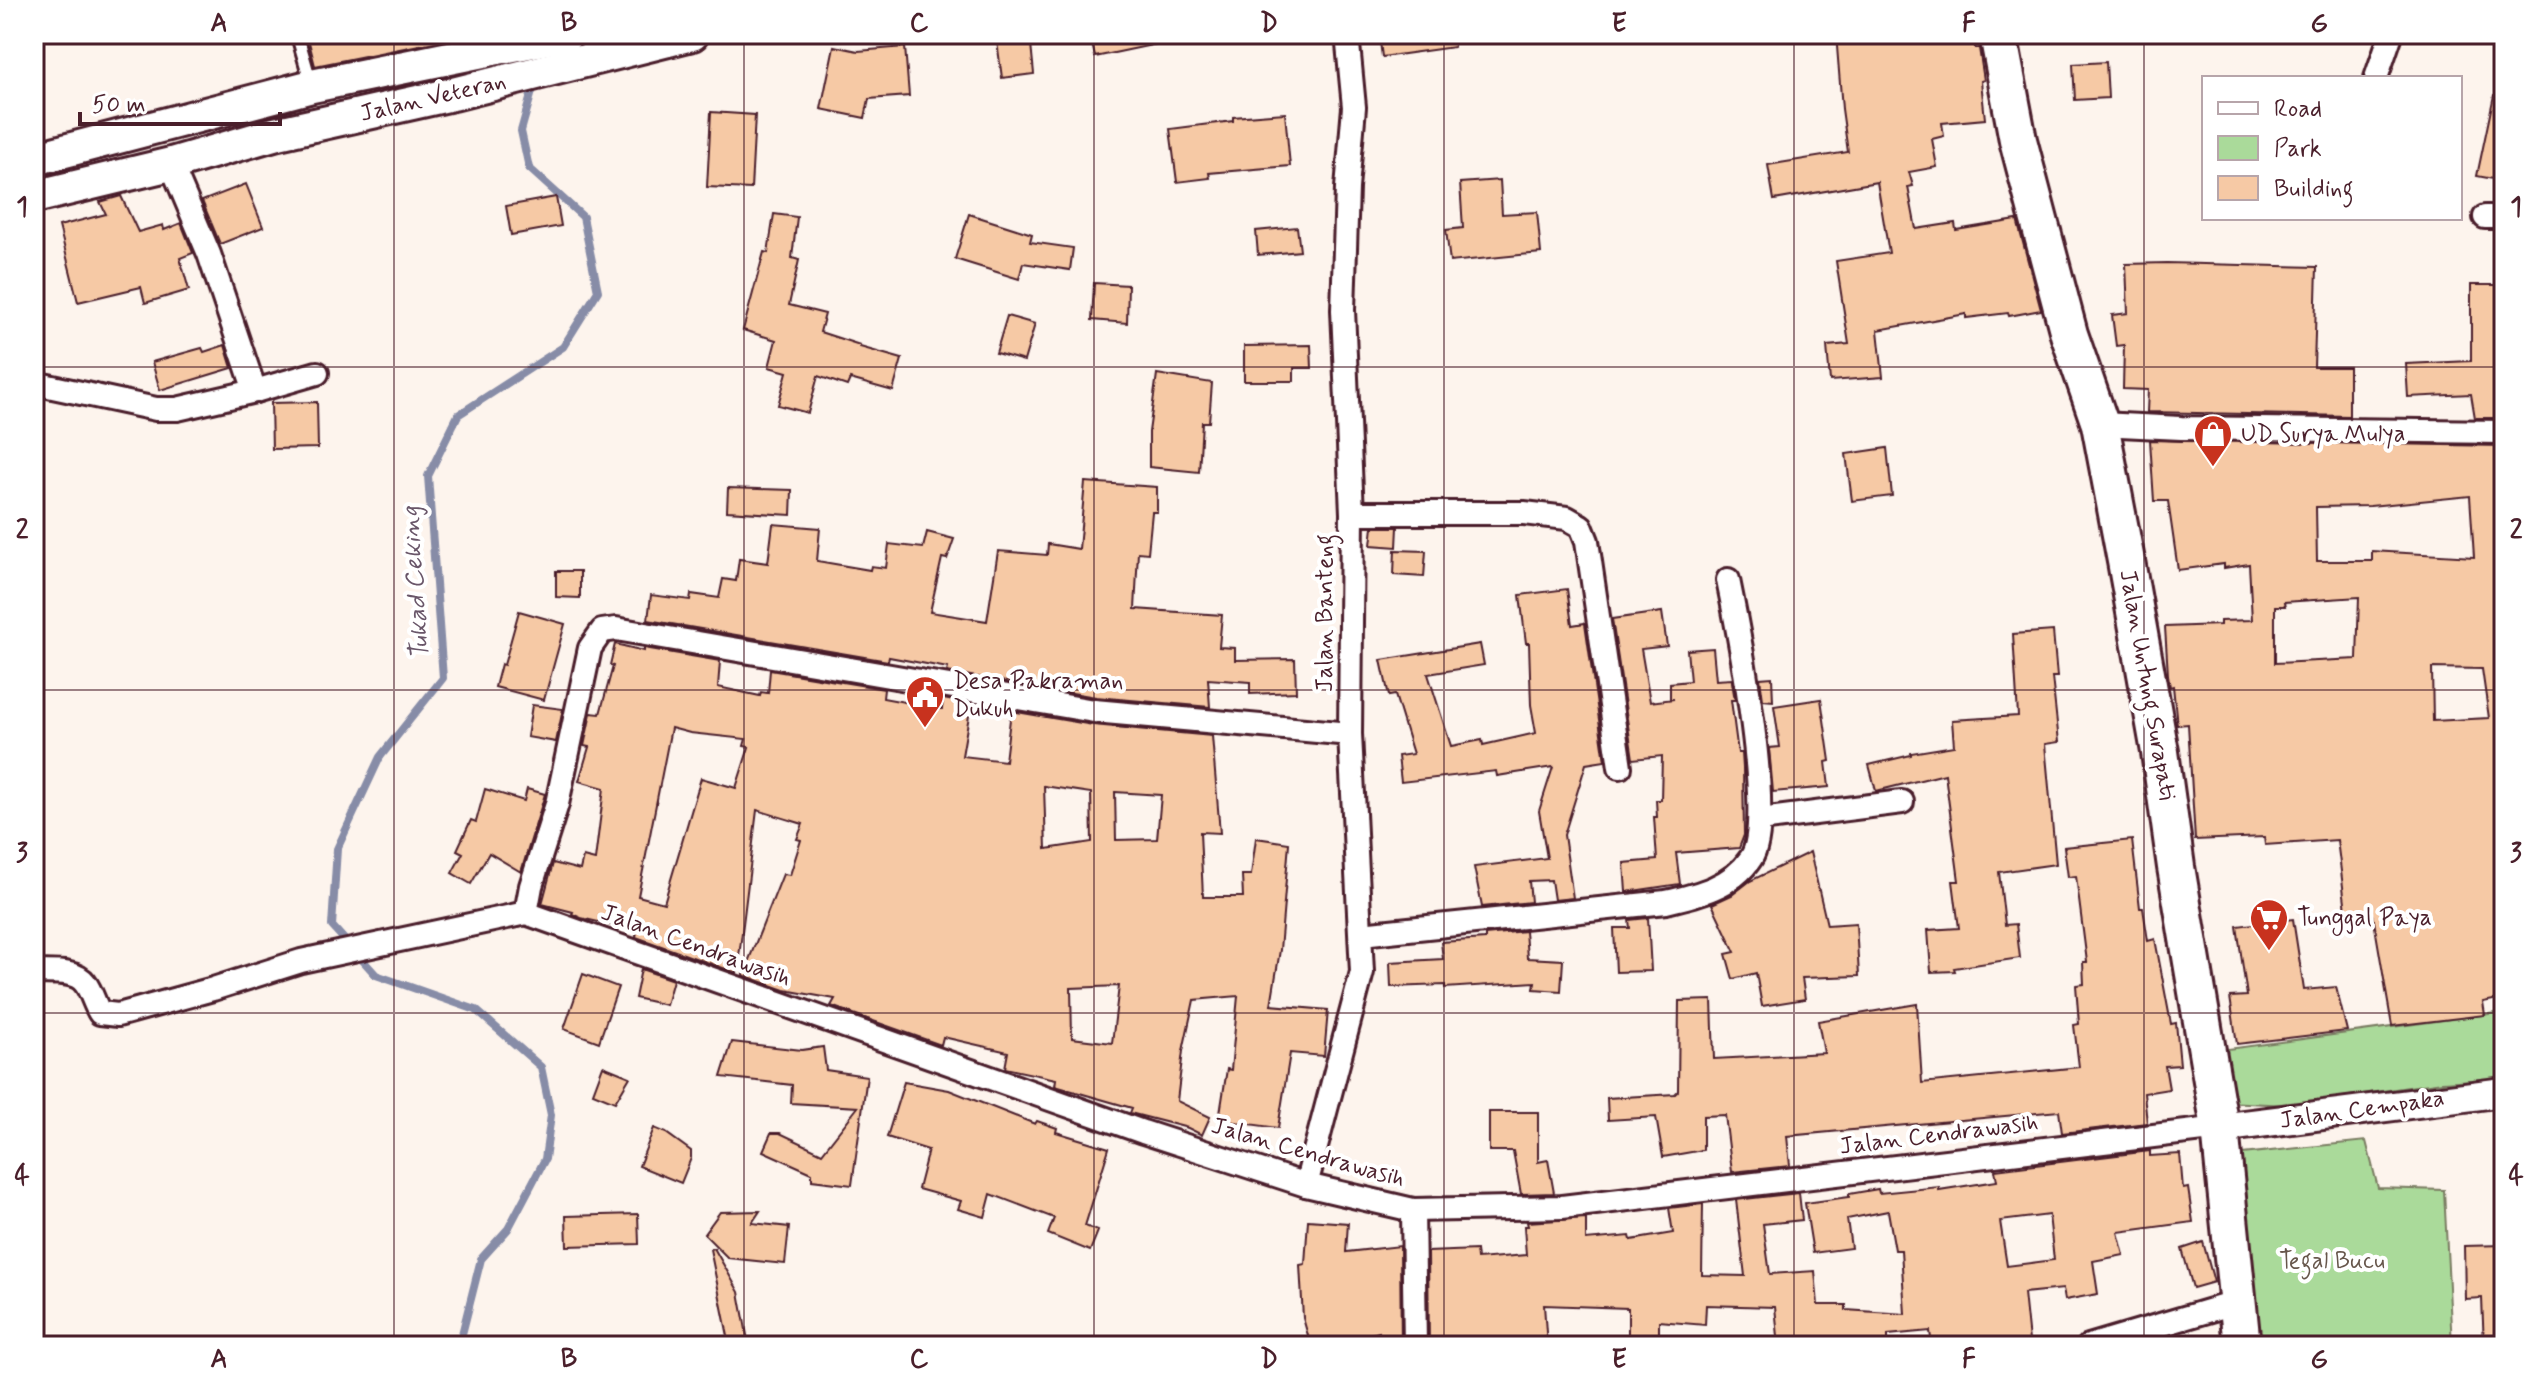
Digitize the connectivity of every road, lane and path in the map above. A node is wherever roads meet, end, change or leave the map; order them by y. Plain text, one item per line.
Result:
1 (297, 34) edge
2 (567, 34) edge
3 (692, 34) edge
4 (1347, 34) edge
5 (1998, 34) edge
6 (2391, 34) edge
7 (2377, 76) edge
8 (312, 86) junction
9 (265, 100) junction
10 (34, 125) edge
11 (274, 134) junction
12 (38, 158) edge
13 (171, 164) junction
14 (34, 197) edge
15 (317, 373) dead end
16 (34, 383) edge
17 (255, 391) junction
18 (2100, 424) junction
19 (2504, 432) edge
20 (1352, 513) junction
21 (1728, 580) dead end
22 (1350, 734) junction
23 (1620, 767) dead end
24 (1902, 802) dead end
25 (1760, 820) junction
26 (527, 906) junction
27 (1361, 934) junction
28 (34, 972) edge
29 (2504, 1092) edge
30 (2220, 1128) junction
31 (1306, 1185) junction
32 (1413, 1210) junction
33 (2238, 1302) junction
34 (1415, 1346) edge
35 (2089, 1346) edge
36 (2242, 1346) edge

1 - 8 lane
2 - 8 main road, Jalan Veteran
3 - 11 main road, Jalan Veteran
4 - 20 street, Jalan Banteng
5 - 18 highway, Jalan Untung Surapati
6 - 7 street
8 - 9 main road, Jalan Veteran
9 - 11 main road
9 - 12 main road, Jalan Veteran
10 - 12 lane
11 - 13 main road, Jalan Veteran
13 - 14 main road, Jalan Veteran
13 - 17 street
15 - 17 street
16 - 17 street
18 - 19 street
18 - 30 highway, Jalan Untung Surapati
20 - 22 street, Jalan Banteng
20 - 23 street
21 - 25 street
22 - 26 street
22 - 27 street, Jalan Banteng
24 - 25 street
25 - 27 street
26 - 28 street
26 - 31 street, Jalan Cendrawasih
27 - 31 street, Jalan Banteng
29 - 30 street, Jalan Cempaka
30 - 32 street, Jalan Cendrawasih
30 - 33 highway, Jalan Untung Surapati
31 - 32 street, Jalan Cendrawasih
32 - 34 street
33 - 35 street
33 - 36 highway, Jalan Untung Surapati

